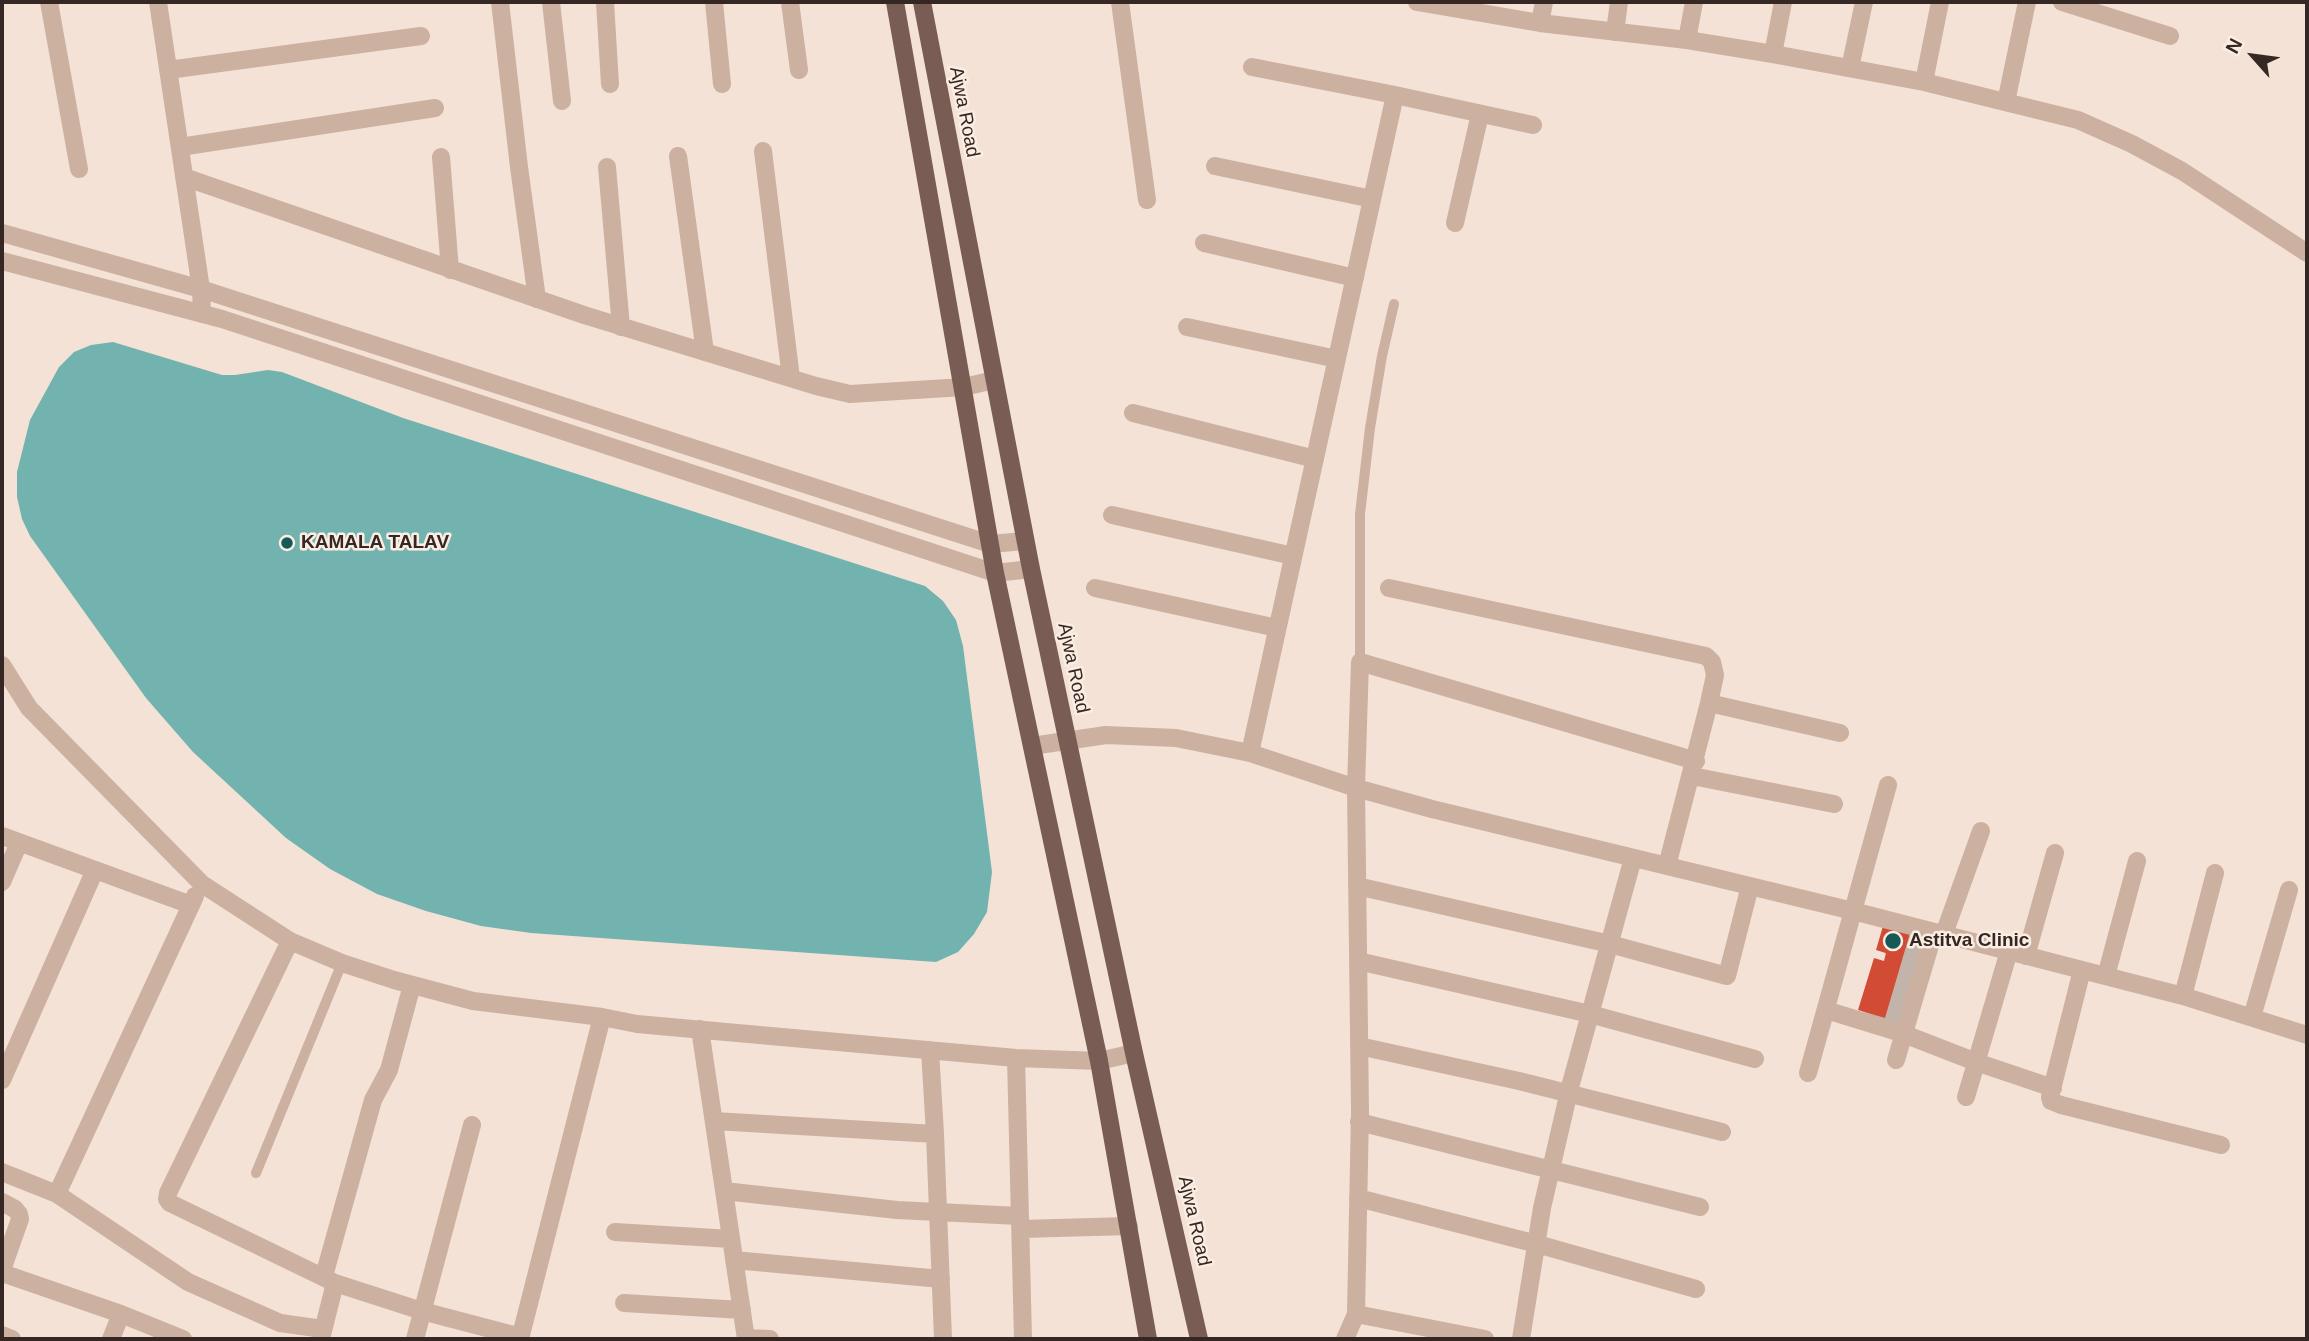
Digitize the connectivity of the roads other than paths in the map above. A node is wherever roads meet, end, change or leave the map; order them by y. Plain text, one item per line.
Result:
1 (49, 2) edge
2 (158, 2) edge
3 (500, 2) edge
4 (551, 2) edge
5 (605, 2) edge
6 (714, 2) edge
7 (790, 2) edge
8 (895, 2) edge
9 (922, 2) edge
10 (1120, 2) edge
11 (1417, 2) edge
12 (1544, 2) edge
13 (1619, 2) edge
14 (1694, 2) edge
15 (1783, 2) edge
16 (1864, 2) edge
17 (1940, 2) edge
18 (2027, 2) edge
19 (2062, 2) edge
20 (1452, 4) edge
21 (1540, 23) junction
22 (1615, 32) junction
23 (421, 36) dead end
24 (2170, 36) dead end
25 (1687, 40) junction
26 (1773, 54) junction
27 (1252, 67) dead end
28 (1850, 68) junction
29 (168, 70) junction
30 (799, 70) dead end
31 (1924, 82) junction
32 (610, 84) dead end
33 (722, 84) dead end
34 (1395, 95) junction
35 (562, 101) dead end
36 (2006, 102) junction
37 (435, 108) dead end
38 (1480, 114) junction
39 (1532, 125) dead end
40 (180, 147) junction
41 (763, 151) dead end
42 (678, 156) dead end
43 (441, 157) dead end
44 (1215, 166) dead end
45 (607, 167) dead end
46 (79, 169) dead end
47 (184, 177) junction
48 (1372, 199) junction
49 (1147, 200) dead end
50 (1455, 223) dead end
51 (2, 233) edge
52 (1204, 243) dead end
53 (2307, 253) edge
54 (2, 261) edge
55 (450, 270) junction
56 (1355, 278) junction
57 (201, 289) junction
58 (537, 299) junction
59 (1394, 304) dead end
60 (202, 314) junction
61 (621, 327) junction
62 (1187, 327) dead end
63 (705, 352) junction
64 (1337, 359) junction
65 (791, 378) junction
66 (994, 380) junction
67 (964, 387) junction
68 (1133, 413) dead end
69 (1315, 459) junction
70 (1112, 515) dead end
71 (1025, 541) junction
72 (990, 544) junction
73 (1293, 556) junction
74 (1031, 569) junction
75 (995, 573) junction
76 (1095, 588) dead end
77 (1389, 588) dead end
78 (1277, 628) junction
79 (1360, 662) junction
80 (2, 665) edge
81 (1709, 704) junction
82 (1840, 733) dead end
83 (1068, 740) junction
84 (1032, 746) junction
85 (1250, 753) junction
86 (1694, 768) junction
87 (1888, 785) dead end
88 (1356, 788) junction
89 (1834, 804) dead end
90 (1981, 831) dead end
91 (2, 836) edge
92 (19, 843) junction
93 (2056, 853) dead end
94 (1633, 858) junction
95 (2137, 861) dead end
96 (1667, 866) junction
97 (95, 870) junction
98 (2215, 873) dead end
99 (2, 882) edge
100 (202, 884) junction
101 (1357, 886) junction
102 (1750, 886) junction
103 (2289, 890) dead end
104 (191, 905) junction
105 (1853, 911) junction
106 (1939, 933) junction
107 (290, 941) junction
108 (1610, 944) junction
109 (2017, 953) junction
110 (1358, 961) junction
111 (342, 963) junction
112 (2082, 970) junction
113 (2106, 976) junction
114 (411, 985) junction
115 (2183, 996) junction
116 (1826, 1010) junction
117 (1590, 1014) junction
118 (602, 1017) junction
119 (2252, 1017) junction
120 (700, 1029) junction
121 (1904, 1034) junction
122 (2307, 1035) edge
123 (1359, 1046) junction
124 (930, 1050) junction
125 (1134, 1053) junction
126 (1016, 1058) junction
127 (1755, 1059) dead end
128 (1896, 1060) dead end
129 (1099, 1061) junction
130 (1976, 1062) junction
131 (1808, 1073) dead end
132 (2, 1080) edge
133 (2053, 1088) junction
134 (1568, 1095) junction
135 (1966, 1097) dead end
136 (714, 1121) junction
137 (1359, 1122) junction
138 (472, 1125) dead end
139 (1722, 1132) dead end
140 (935, 1134) junction
141 (2221, 1145) dead end
142 (1551, 1171) junction
143 (2, 1172) edge
144 (256, 1172) dead end
145 (724, 1191) junction
146 (57, 1194) junction
147 (1358, 1198) junction
148 (2, 1202) edge
149 (1700, 1206) dead end
150 (939, 1213) junction
151 (1021, 1223) junction
152 (1129, 1226) junction
153 (615, 1232) dead end
154 (731, 1239) junction
155 (1537, 1244) junction
156 (734, 1260) junction
157 (2, 1272) edge
158 (941, 1279) junction
159 (329, 1280) junction
160 (1696, 1289) dead end
161 (624, 1303) dead end
162 (422, 1311) junction
163 (742, 1311) junction
164 (121, 1314) junction
165 (1356, 1314) junction
166 (322, 1334) edge
167 (2, 1335) edge
168 (520, 1338) edge
169 (12, 1339) edge
170 (111, 1339) edge
171 (183, 1339) edge
172 (415, 1339) edge
173 (746, 1339) edge
174 (771, 1339) edge
175 (943, 1339) edge
176 (1023, 1339) edge
177 (1148, 1339) edge
178 (1199, 1339) edge
179 (1345, 1339) edge
180 (1485, 1339) edge
181 (1521, 1339) edge

1 - 46 street
2 - 29 street
3 - 58 street
4 - 35 street
5 - 32 street
6 - 33 street
7 - 30 street
8 - 67 main road
9 - 66 main road, Ajwa Road
10 - 49 street
11 - 20 street
12 - 21 street
13 - 22 street
14 - 25 street
15 - 26 street
16 - 28 street
17 - 31 street
18 - 36 street
19 - 24 street
20 - 21 street
21 - 22 street
22 - 25 street
23 - 29 street
25 - 26 street
26 - 28 street
27 - 34 street
28 - 31 street
29 - 40 street
31 - 36 street
34 - 38 street
34 - 48 street
36 - 53 street
37 - 40 street
38 - 39 street
38 - 50 street
40 - 47 street
41 - 65 street
42 - 63 street
43 - 55 street
44 - 48 street
45 - 61 street
47 - 55 street
47 - 57 street
48 - 56 street
51 - 57 street
52 - 56 street
54 - 60 street
55 - 58 street
56 - 64 street
57 - 60 street
57 - 72 street
58 - 61 street
59 - 79 lane
60 - 75 street
61 - 63 street
62 - 64 street
63 - 65 street
64 - 69 street
65 - 67 street
66 - 67 street
66 - 71 main road, Ajwa Road
67 - 72 main road
68 - 69 street
69 - 73 street
70 - 73 street
71 - 72 street
71 - 74 main road, Ajwa Road
72 - 75 main road
73 - 78 street
74 - 75 street
74 - 83 main road, Ajwa Road
75 - 84 main road
76 - 78 street
77 - 81 street
78 - 85 street
79 - 86 street
79 - 88 street
80 - 100 street
81 - 82 street
81 - 86 street
83 - 84 street
83 - 85 street
83 - 125 main road, Ajwa Road
84 - 129 main road
85 - 88 street
86 - 89 street
86 - 96 street
87 - 105 street
88 - 94 street
88 - 101 street
90 - 106 street
91 - 92 street
92 - 97 street
92 - 99 street
93 - 109 street
94 - 96 street
94 - 108 street
95 - 113 street
96 - 102 street
97 - 104 street
97 - 132 street
98 - 115 street
100 - 104 street
100 - 107 street
101 - 108 street
101 - 110 street
102 - 105 street
102 - 108 street
103 - 119 street
104 - 146 street
105 - 106 street
105 - 116 street
106 - 109 street
106 - 121 street
107 - 111 street
107 - 159 street
108 - 117 street
109 - 112 street
109 - 130 street
110 - 117 street
110 - 123 street
111 - 114 street
111 - 144 lane
112 - 113 street
112 - 133 street
113 - 115 street
114 - 118 street
114 - 159 street
115 - 119 street
116 - 121 street
116 - 131 street
117 - 127 street
117 - 134 street
118 - 120 street
118 - 168 street
119 - 122 street
120 - 124 street
120 - 136 street
121 - 128 street
121 - 130 street
123 - 134 street
123 - 137 street
124 - 126 street
124 - 140 street
125 - 129 street
125 - 178 main road, Ajwa Road
126 - 129 street
126 - 151 street
129 - 152 main road
130 - 133 street
130 - 135 street
133 - 141 street
134 - 139 street
134 - 142 street
136 - 140 street
136 - 145 street
137 - 142 street
137 - 147 street
138 - 162 street
140 - 150 street
142 - 149 street
142 - 155 street
143 - 146 street
145 - 150 street
145 - 154 street
146 - 166 street
147 - 155 street
147 - 165 street
148 - 157 street
150 - 151 street
150 - 158 street
151 - 152 street
151 - 176 street
152 - 177 main road
153 - 154 street
154 - 156 street
155 - 160 street
155 - 181 street
156 - 158 street
156 - 163 street
157 - 164 street
158 - 175 street
159 - 162 street
159 - 166 street
161 - 163 street
162 - 168 street
162 - 172 street
163 - 173 street
164 - 170 street
164 - 171 street
165 - 179 street
165 - 180 street
167 - 169 street
173 - 174 street

